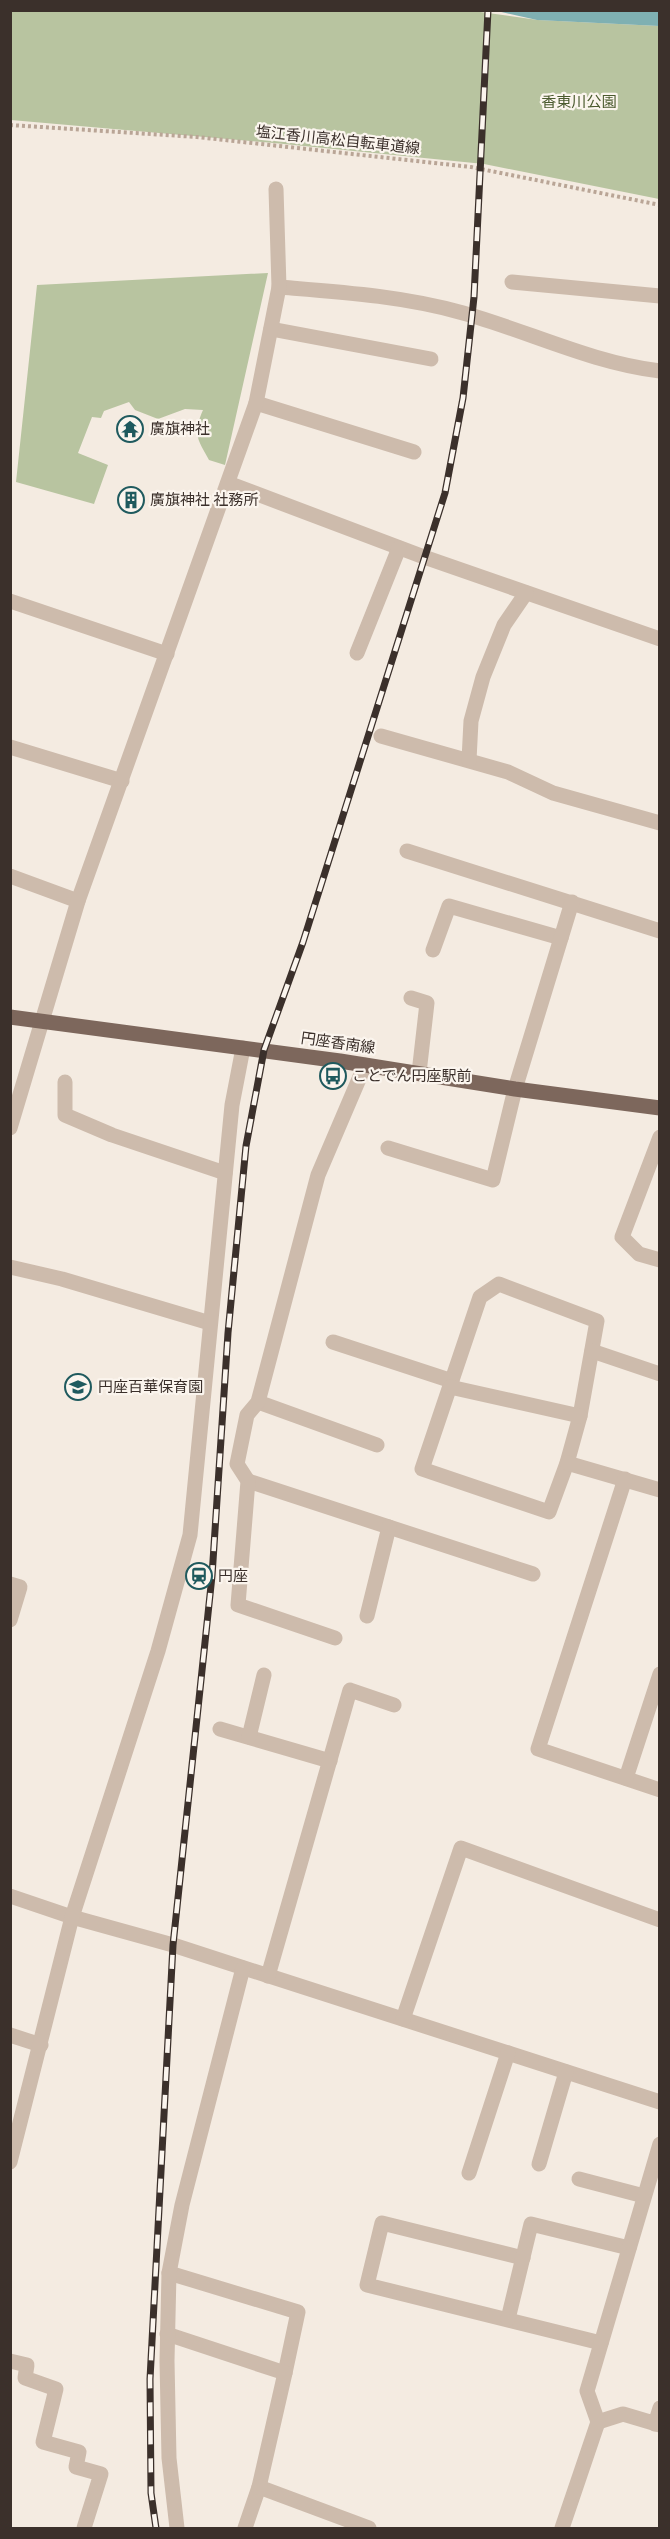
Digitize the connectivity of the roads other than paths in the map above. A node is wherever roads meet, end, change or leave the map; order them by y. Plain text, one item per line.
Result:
1 (276, 189) dead end
2 (512, 282) dead end
3 (279, 287) junction
4 (660, 296) edge
5 (271, 329) junction
6 (431, 359) dead end
7 (660, 371) edge
8 (256, 403) junction
9 (414, 452) dead end
10 (228, 483) junction
11 (399, 548) junction
12 (526, 593) junction
13 (10, 601) edge
14 (660, 639) edge
15 (357, 653) dead end
16 (166, 654) junction
17 (381, 736) dead end
18 (10, 747) edge
19 (469, 760) junction
20 (122, 781) junction
21 (660, 822) edge
22 (407, 851) dead end
23 (10, 876) edge
24 (78, 901) junction
25 (572, 902) junction
26 (660, 931) edge
27 (561, 938) junction
28 (433, 950) dead end
29 (411, 998) dead end
30 (10, 1017) edge
31 (41, 1021) junction
32 (243, 1048) junction
33 (364, 1065) junction
34 (419, 1073) junction
35 (65, 1082) dead end
36 (515, 1089) junction
37 (660, 1108) edge
38 (10, 1128) edge
39 (660, 1137) edge
40 (388, 1148) dead end
41 (225, 1173) junction
42 (660, 1260) edge
43 (10, 1267) edge
44 (210, 1323) junction
45 (333, 1342) dead end
46 (592, 1352) junction
47 (660, 1374) edge
48 (451, 1384) junction
49 (258, 1402) junction
50 (580, 1416) junction
51 (377, 1445) dead end
52 (567, 1463) junction
53 (625, 1479) junction
54 (248, 1481) junction
55 (660, 1490) edge
56 (389, 1527) junction
57 (533, 1574) dead end
58 (10, 1584) edge
59 (367, 1616) dead end
60 (10, 1620) edge
61 (334, 1638) dead end
62 (660, 1674) edge
63 (264, 1675) dead end
64 (394, 1705) dead end
65 (220, 1729) dead end
66 (249, 1737) junction
67 (330, 1761) junction
68 (626, 1778) junction
69 (660, 1790) edge
70 (10, 1896) edge
71 (72, 1917) junction
72 (660, 1920) edge
73 (243, 1968) junction
74 (268, 1976) junction
75 (403, 2019) junction
76 (10, 2035) edge
77 (41, 2045) junction
78 (508, 2053) junction
79 (566, 2072) junction
80 (658, 2100) edge
81 (660, 2144) edge
82 (10, 2162) edge
83 (539, 2164) dead end
84 (470, 2173) dead end
85 (579, 2179) dead end
86 (644, 2196) junction
87 (629, 2248) junction
88 (523, 2258) junction
89 (169, 2272) junction
90 (508, 2319) junction
91 (167, 2334) junction
92 (601, 2343) junction
93 (10, 2361) edge
94 (285, 2373) junction
95 (660, 2408) edge
96 (598, 2422) junction
97 (657, 2425) edge
98 (259, 2487) junction
99 (84, 2529) edge
100 (177, 2529) edge
101 (245, 2529) edge
102 (369, 2529) edge
103 (562, 2529) edge

1 - 3 street
2 - 4 street
3 - 5 street
3 - 7 street
5 - 6 street
5 - 8 street
8 - 9 street
8 - 10 street
10 - 11 street
10 - 16 street
11 - 12 street
11 - 15 street
12 - 14 street
12 - 19 street
13 - 16 street
16 - 20 street
17 - 19 street
18 - 20 street
19 - 21 street
20 - 24 street
22 - 25 street
23 - 24 street
24 - 31 street
25 - 26 street
25 - 27 street
27 - 28 street
27 - 36 street
29 - 34 street
30 - 31 main road, 円座香南線
31 - 32 main road, 円座香南線
31 - 38 street
32 - 33 main road, 円座香南線
32 - 41 street
33 - 34 main road, 円座香南線
33 - 49 street
34 - 36 main road, 円座香南線
35 - 41 street
36 - 37 main road, 円座香南線
36 - 40 street
39 - 42 street
41 - 44 street
43 - 44 street
44 - 71 street
45 - 48 street
46 - 47 street
46 - 48 street
46 - 50 street
48 - 50 street
48 - 52 street
49 - 51 street
49 - 54 street
50 - 52 street
52 - 53 street
53 - 55 street
53 - 68 street
54 - 56 street
54 - 61 street
56 - 57 street
56 - 59 street
58 - 60 street
62 - 68 street
63 - 66 street
64 - 67 street
65 - 66 street
66 - 67 street
67 - 74 street
68 - 69 street
70 - 71 street
71 - 73 street
71 - 77 street
72 - 75 street
73 - 74 street
73 - 89 street
74 - 75 street
75 - 78 street
76 - 77 street
77 - 82 street
78 - 79 street
78 - 84 street
79 - 80 street
79 - 83 street
81 - 86 street
85 - 86 street
86 - 87 street
87 - 88 street
87 - 92 street
88 - 90 street
88 - 90 street
89 - 91 street
89 - 94 street
90 - 92 street
91 - 94 street
91 - 100 street
92 - 96 street
93 - 99 street
94 - 98 street
95 - 97 street
96 - 97 street
96 - 103 street
98 - 101 street
98 - 102 street

